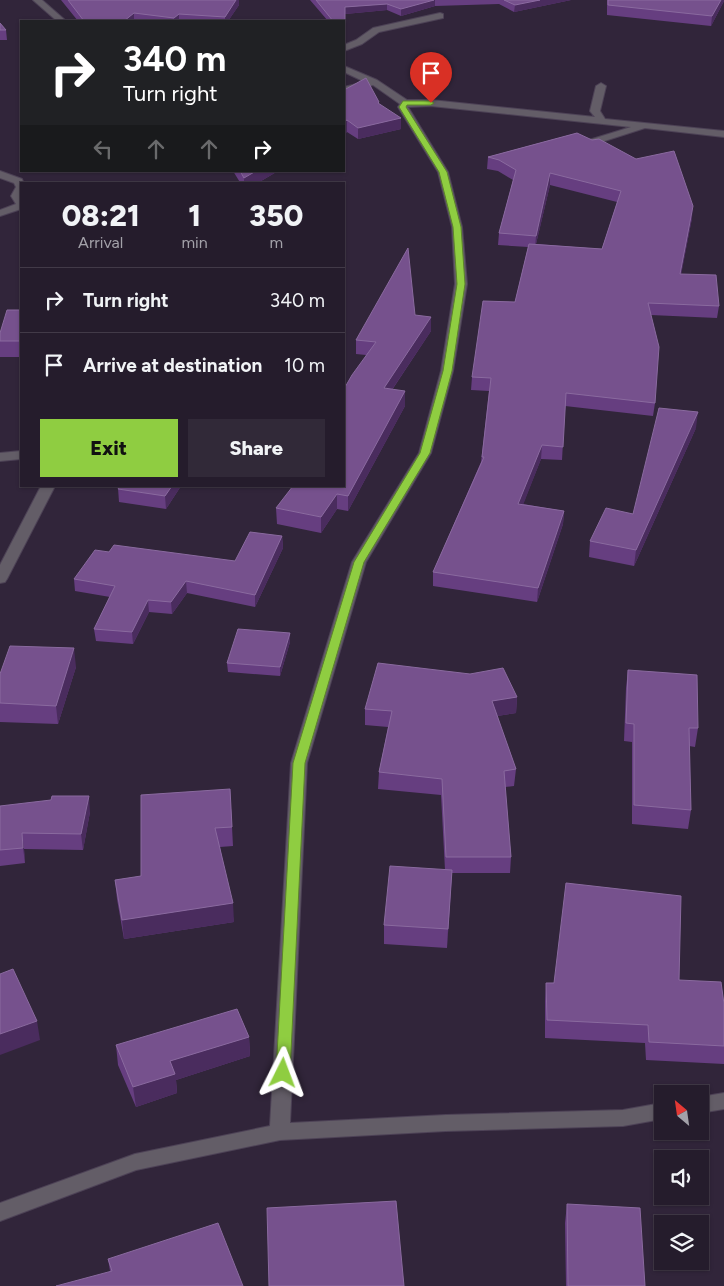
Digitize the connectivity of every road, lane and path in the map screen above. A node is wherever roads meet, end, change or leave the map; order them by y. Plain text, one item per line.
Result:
1 (37, 0) edge
2 (440, 16) dead end
3 (61, 20) edge
4 (345, 48) edge
5 (345, 69) edge
6 (374, 82) junction
7 (601, 86) dead end
8 (345, 90) edge
9 (405, 103) junction
10 (601, 120) junction
11 (648, 125) junction
12 (724, 134) edge
13 (592, 142) edge
14 (0, 174) edge
15 (20, 185) edge
16 (20, 189) edge
17 (20, 203) edge
18 (20, 205) edge
19 (0, 213) edge
20 (20, 455) edge
21 (0, 457) edge
22 (47, 487) edge
23 (0, 579) edge
24 (724, 1101) edge
25 (709, 1104) edge
26 (654, 1112) edge
27 (280, 1132) junction
28 (0, 1212) edge

1 - 3 street
2 - 4 street
5 - 6 street
6 - 8 street
6 - 9 street
7 - 10 street
9 - 10 street
9 - 27 street
10 - 11 street
11 - 12 street
11 - 13 street
14 - 15 street
16 - 17 street
18 - 19 street
20 - 21 street
22 - 23 street
24 - 25 street
26 - 27 street
27 - 28 street

